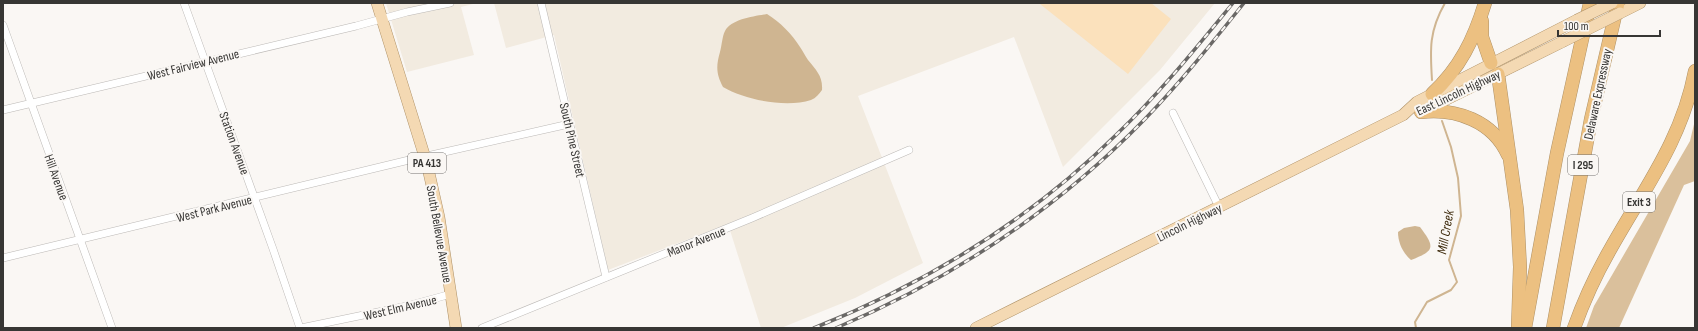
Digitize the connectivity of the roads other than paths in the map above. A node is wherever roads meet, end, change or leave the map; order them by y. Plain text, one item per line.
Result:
1 (184, 3) edge
2 (377, 3) edge
3 (450, 3) edge
4 (541, 3) edge
5 (1590, 3) edge
6 (1612, 3) edge
7 (1618, 3) edge
8 (1639, 3) edge
9 (1484, 7) edge
10 (382, 19) junction
11 (3, 25) edge
12 (206, 62) junction
13 (1495, 69) junction
14 (1695, 71) edge
15 (1432, 94) junction
16 (31, 103) junction
17 (3, 110) edge
18 (1421, 112) junction
19 (1173, 113) dead end
20 (1403, 115) junction
21 (569, 124) junction
22 (909, 150) dead end
23 (425, 157) junction
24 (1511, 162) junction
25 (255, 199) junction
26 (1219, 207) junction
27 (80, 241) junction
28 (3, 258) edge
29 (606, 277) junction
30 (451, 294) junction
31 (112, 328) edge
32 (300, 328) edge
33 (456, 328) edge
34 (482, 328) edge
35 (976, 328) edge
36 (1518, 328) edge
37 (1525, 328) edge
38 (1553, 328) edge
39 (1574, 328) edge

1 - 12 street, Station Avenue
2 - 10 main road, South Bellevue Avenue / PA 413
3 - 10 street, West Fairview Avenue
4 - 21 street, South Pine Street
5 - 37 highway, Delaware Expressway / I 295
6 - 13 main road, East Lincoln Highway, bridge
7 - 38 highway, Delaware Expressway / I 295
8 - 13 main road, East Lincoln Highway, bridge
9 - 13 highway
9 - 15 highway
10 - 12 street, West Fairview Avenue
10 - 23 main road, South Bellevue Avenue / PA 413
11 - 16 street, Hill Avenue
12 - 16 street, West Fairview Avenue
12 - 25 street, Station Avenue
13 - 15 main road, East Lincoln Highway
13 - 18 main road, East Lincoln Highway
13 - 24 highway
14 - 39 highway, Exit 3
15 - 20 main road, East Lincoln Highway
16 - 17 street, West Fairview Avenue
16 - 27 street, Hill Avenue
18 - 20 main road, East Lincoln Highway
18 - 24 highway
19 - 26 street
20 - 26 main road, Lincoln Highway
21 - 23 street, West Park Avenue
21 - 29 street, South Pine Street
22 - 29 street, Manor Avenue
23 - 25 street, West Park Avenue
23 - 30 main road, South Bellevue Avenue / PA 413
24 - 36 highway
25 - 27 street, West Park Avenue
25 - 32 street, Station Avenue
26 - 35 main road, Lincoln Highway
27 - 28 street, West Park Avenue
27 - 31 street, Hill Avenue
29 - 34 street, Manor Avenue
30 - 32 street, West Elm Avenue
30 - 33 main road, South Bellevue Avenue / PA 413

